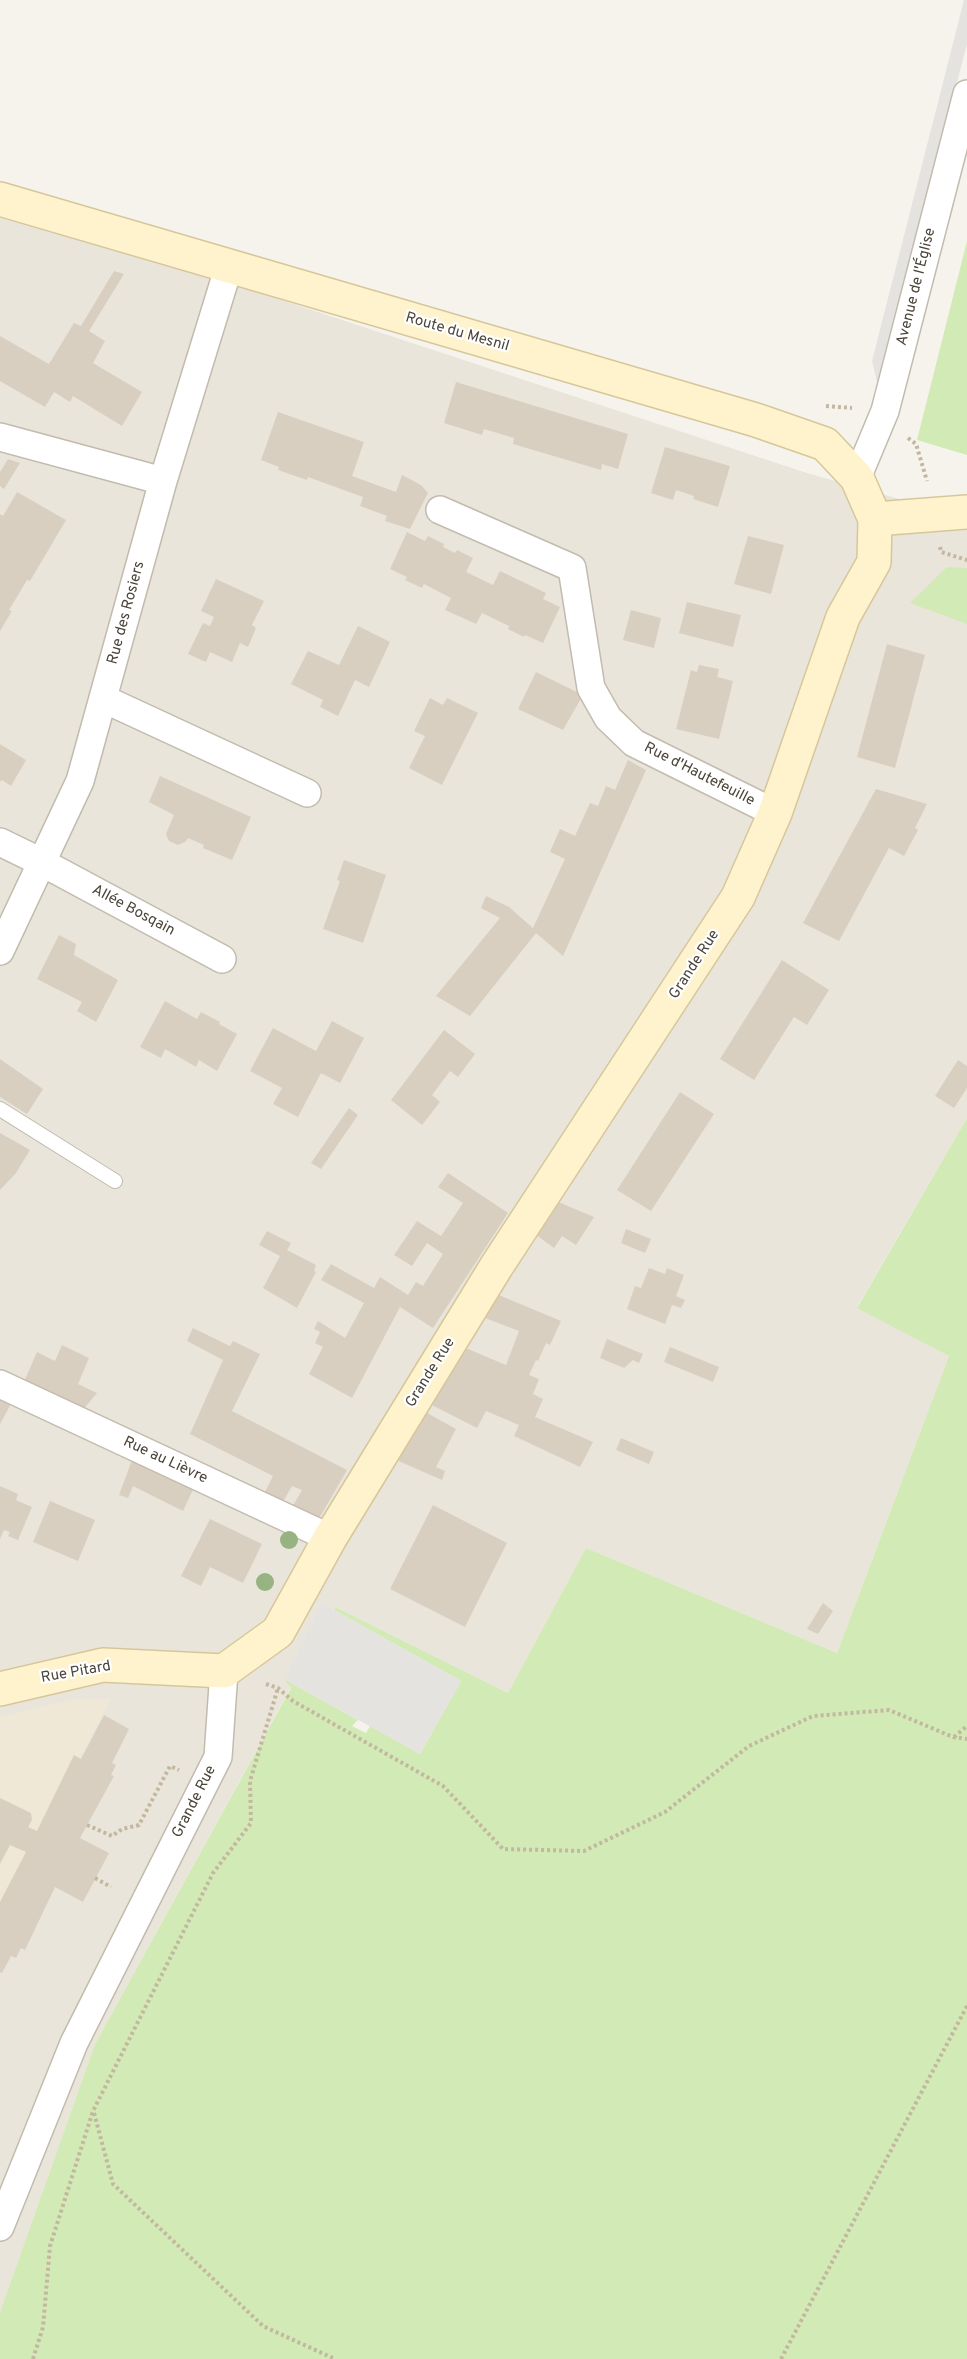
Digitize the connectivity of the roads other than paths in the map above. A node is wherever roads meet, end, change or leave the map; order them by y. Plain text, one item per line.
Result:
1 (967, 94) edge
2 (0, 199) edge
3 (229, 266) junction
4 (0, 437) edge
5 (857, 478) junction
6 (163, 481) junction
7 (440, 510) dead end
8 (967, 512) edge
9 (875, 519) junction
10 (104, 699) junction
11 (307, 793) dead end
12 (775, 813) junction
13 (0, 842) edge
14 (43, 863) junction
15 (0, 951) edge
16 (222, 959) dead end
17 (0, 1109) edge
18 (115, 1181) dead end
19 (0, 1384) edge
20 (330, 1538) junction
21 (224, 1671) junction
22 (0, 1689) edge
23 (0, 2227) edge

1 - 5 street, Avenue de l'Église
2 - 3 street, Route du Mesnil
3 - 5 street, Route du Mesnil
3 - 6 street, Rue des Rosiers
4 - 6 street
5 - 9 street, Route du Mesnil
6 - 10 street, Rue des Rosiers
7 - 12 street, Rue d'Hautefeuille
8 - 9 street
9 - 12 street, Grande Rue
10 - 11 street
10 - 14 street, Rue des Rosiers
12 - 20 street, Grande Rue
13 - 14 street, Allée Bosqain
14 - 15 street, Rue des Rosiers
14 - 16 street, Allée Bosqain
17 - 18 lane
19 - 20 street, Rue au Lièvre
20 - 21 street, Grande Rue
21 - 22 street, Rue Pitard
21 - 23 street, Grande Rue

